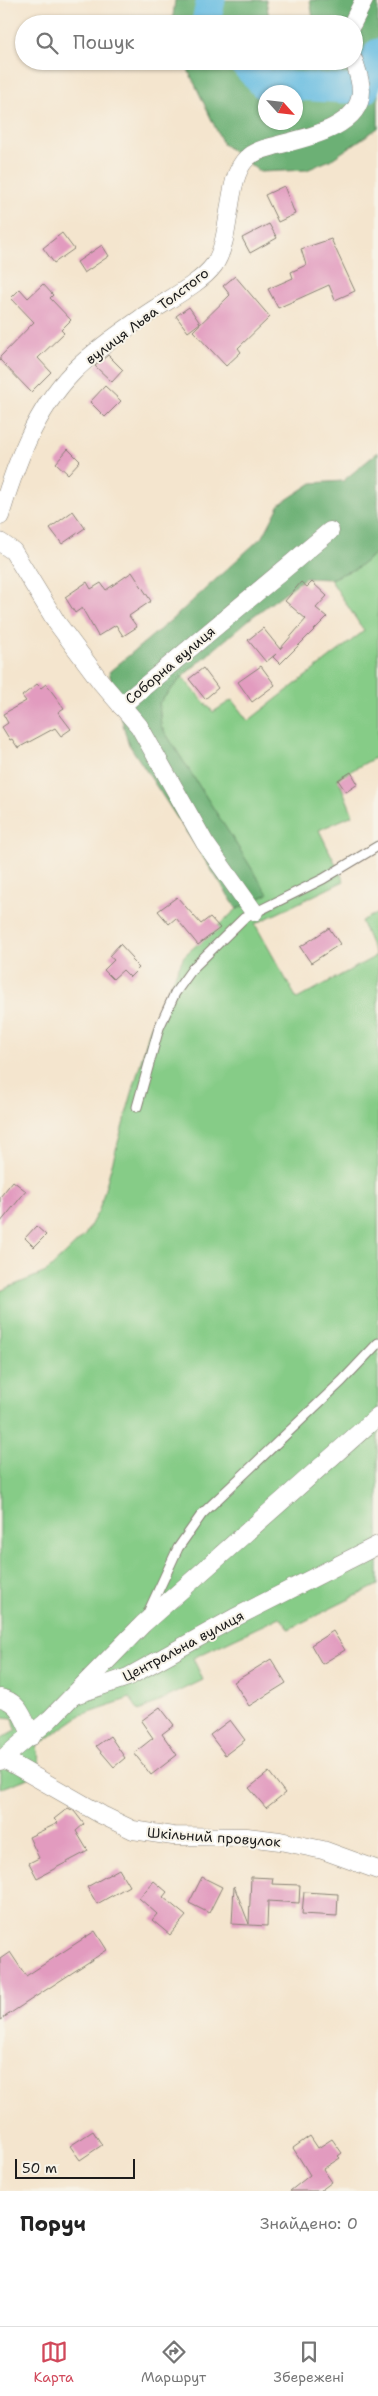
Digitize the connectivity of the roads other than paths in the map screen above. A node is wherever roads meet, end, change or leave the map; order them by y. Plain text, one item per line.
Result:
1 (364, 0) edge
2 (356, 15) edge
3 (356, 70) edge
4 (0, 516) edge
5 (330, 531) dead end
6 (0, 542) edge
7 (121, 706) junction
8 (378, 846) edge
9 (254, 912) junction
10 (137, 1106) dead end
11 (378, 1344) edge
12 (378, 1416) edge
13 (378, 1544) edge
14 (143, 1624) junction
15 (75, 1695) junction
16 (0, 1698) edge
17 (32, 1736) junction
18 (2, 1760) edge
19 (378, 1870) edge

1 - 2 street
3 - 4 street, вулиця Льва Толстого
5 - 7 street, Соборна вулиця
6 - 7 street, Соборна вулиця
7 - 9 street
8 - 9 lane
9 - 10 lane
11 - 14 lane
12 - 14 street
13 - 15 street, Центральна вулиця
14 - 15 street
15 - 17 street, Центральна вулиця
16 - 17 street
17 - 18 street, Центральна вулиця
18 - 19 street, Шкільний провулок

